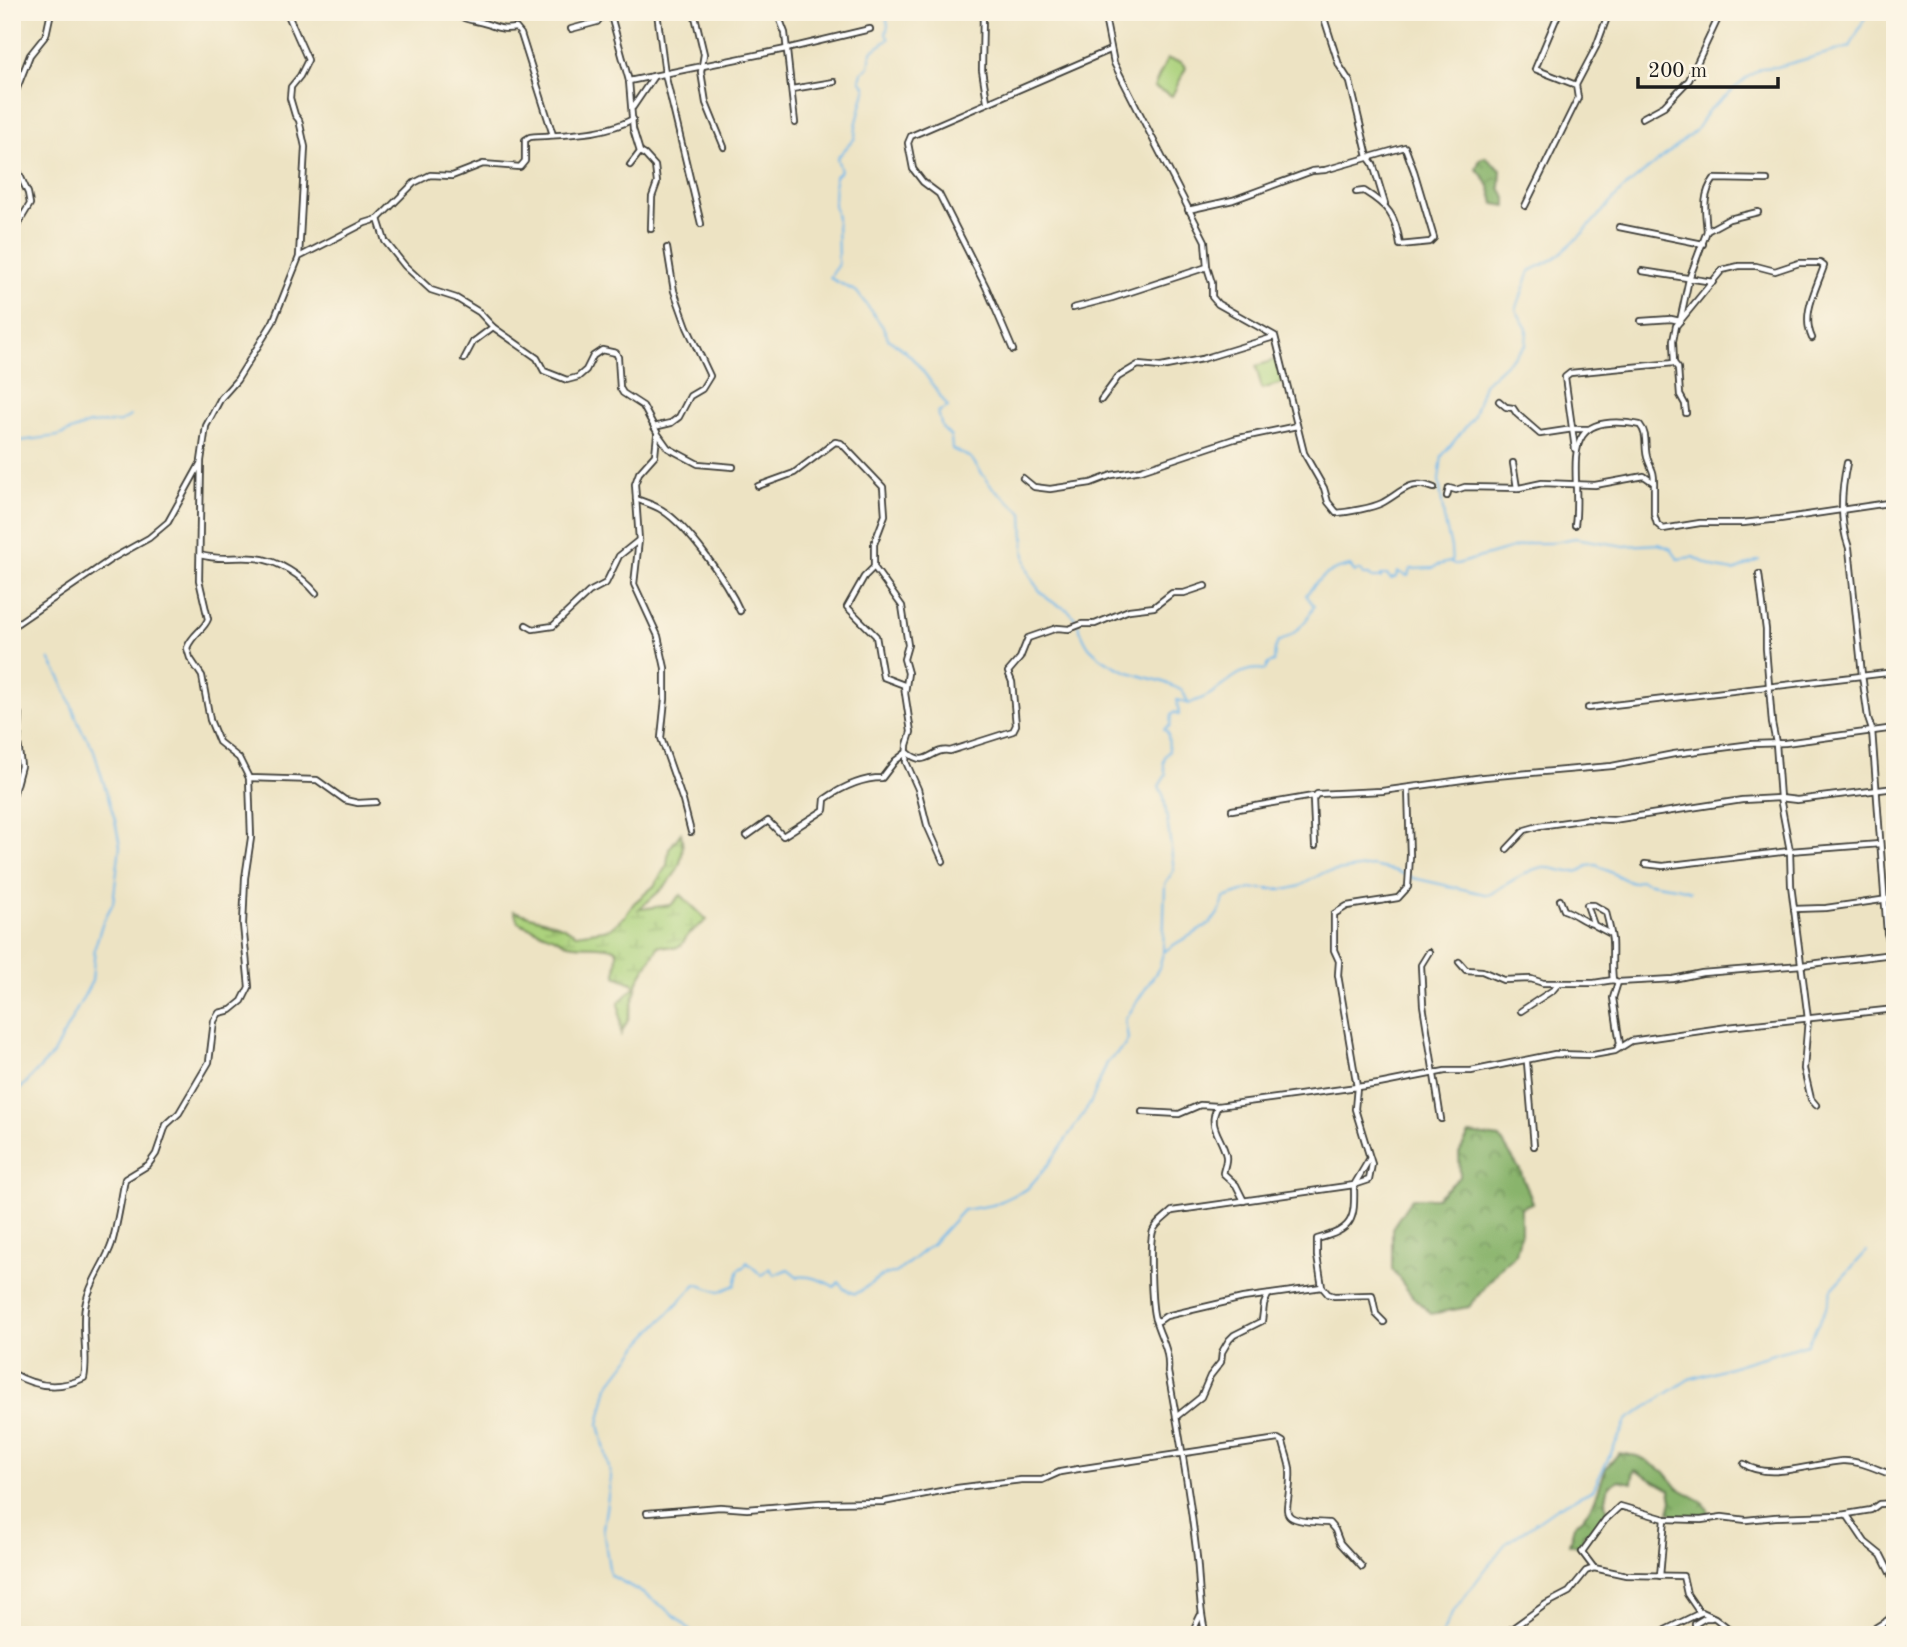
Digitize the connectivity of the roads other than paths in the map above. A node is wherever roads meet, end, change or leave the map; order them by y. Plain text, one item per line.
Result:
1 (51, 12) edge
2 (291, 12) edge
3 (453, 12) edge
4 (608, 12) edge
5 (657, 12) edge
6 (694, 12) edge
7 (777, 12) edge
8 (983, 12) edge
9 (1104, 12) edge
10 (1325, 12) edge
11 (1559, 12) edge
12 (1609, 12) edge
13 (1721, 12) edge
14 (571, 29) dead end
15 (870, 29) dead end
16 (786, 49) junction
17 (1111, 50) junction
18 (702, 66) junction
19 (665, 74) junction
20 (654, 76) junction
21 (629, 80) junction
22 (834, 82) dead end
23 (1577, 85) junction
24 (792, 89) junction
25 (12, 101) edge
26 (987, 101) junction
27 (633, 108) junction
28 (633, 118) junction
29 (1642, 118) dead end
30 (795, 123) dead end
31 (12, 131) edge
32 (553, 135) junction
33 (724, 147) dead end
34 (640, 152) junction
35 (1368, 157) junction
36 (630, 165) dead end
37 (1768, 180) dead end
38 (1356, 192) dead end
39 (1385, 205) junction
40 (1525, 206) dead end
41 (1188, 210) junction
42 (1758, 212) dead end
43 (378, 219) junction
44 (701, 224) dead end
45 (1619, 228) dead end
46 (651, 229) dead end
47 (1707, 231) junction
48 (12, 234) edge
49 (1703, 244) junction
50 (667, 248) dead end
51 (299, 257) junction
52 (1207, 267) junction
53 (1642, 271) dead end
54 (1689, 279) junction
55 (1713, 282) junction
56 (1073, 308) dead end
57 (1641, 321) dead end
58 (1681, 321) junction
59 (493, 327) junction
60 (1275, 337) junction
61 (1811, 338) dead end
62 (1013, 350) dead end
63 (464, 359) dead end
64 (1674, 363) junction
65 (1101, 400) dead end
66 (1499, 401) dead end
67 (1686, 413) dead end
68 (1297, 426) junction
69 (654, 427) junction
70 (1573, 429) junction
71 (1589, 429) junction
72 (657, 434) junction
73 (1576, 453) junction
74 (201, 461) junction
75 (1513, 463) dead end
76 (1847, 464) dead end
77 (733, 467) dead end
78 (1023, 478) dead end
79 (1577, 484) junction
80 (1654, 484) junction
81 (758, 486) dead end
82 (1434, 488) dead end
83 (1517, 488) junction
84 (1447, 496) dead end
85 (636, 499) junction
86 (1895, 502) edge
87 (1842, 511) junction
88 (1575, 525) dead end
89 (639, 540) junction
90 (200, 555) junction
91 (874, 567) junction
92 (1759, 574) dead end
93 (1205, 586) dead end
94 (316, 593) dead end
95 (740, 611) dead end
96 (526, 625) dead end
97 (12, 627) edge
98 (1895, 672) edge
99 (1862, 675) junction
100 (1769, 688) junction
101 (905, 693) junction
102 (12, 700) edge
103 (1588, 708) dead end
104 (1895, 728) edge
105 (1872, 730) junction
106 (1776, 743) junction
107 (907, 752) junction
108 (249, 778) junction
109 (1408, 788) junction
110 (1895, 788) edge
111 (1875, 790) junction
112 (1314, 796) junction
113 (1780, 798) junction
114 (12, 800) edge
115 (376, 802) dead end
116 (1232, 810) dead end
117 (691, 832) dead end
118 (747, 836) dead end
119 (1880, 844) junction
120 (1315, 846) dead end
121 (1507, 849) dead end
122 (1790, 851) junction
123 (943, 861) dead end
124 (1645, 864) dead end
125 (1884, 898) junction
126 (1895, 898) edge
127 (1560, 900) dead end
128 (1794, 909) junction
129 (1594, 924) junction
130 (1611, 934) junction
131 (1429, 952) dead end
132 (1894, 957) edge
133 (1459, 962) dead end
134 (1802, 965) junction
135 (1615, 981) junction
136 (1559, 983) junction
137 (1895, 1009) edge
138 (1521, 1011) dead end
139 (1808, 1019) junction
140 (1615, 1051) junction
141 (1527, 1062) junction
142 (1435, 1073) junction
143 (1357, 1087) junction
144 (1816, 1105) dead end
145 (1217, 1106) junction
146 (1142, 1112) dead end
147 (1441, 1119) dead end
148 (1534, 1146) dead end
149 (1370, 1158) junction
150 (1354, 1185) junction
151 (1245, 1202) junction
152 (1322, 1287) junction
153 (1269, 1294) junction
154 (1154, 1319) junction
155 (1384, 1322) dead end
156 (12, 1373) edge
157 (1176, 1417) junction
158 (1182, 1452) junction
159 (1744, 1464) dead end
160 (1895, 1476) edge
161 (1895, 1503) edge
162 (647, 1513) dead end
163 (1847, 1515) junction
164 (1665, 1518) junction
165 (1362, 1567) dead end
166 (1594, 1567) junction
167 (1660, 1576) junction
168 (1895, 1583) edge
169 (1895, 1612) edge
170 (1700, 1613) junction
171 (1200, 1615) junction
172 (1715, 1618) junction
173 (1663, 1631) dead end
174 (1191, 1635) edge
175 (1206, 1635) edge
176 (1503, 1635) edge
177 (1696, 1635) edge
178 (1737, 1635) edge
179 (1864, 1635) edge

1 - 25 street
2 - 51 street
3 - 32 street
4 - 14 street
4 - 21 street
5 - 19 street
6 - 18 street
7 - 16 street
8 - 26 street
9 - 17 street
10 - 35 street
11 - 23 street
12 - 23 street
13 - 29 street
15 - 16 street
16 - 18 street
16 - 24 street
17 - 26 street
17 - 41 street
18 - 19 street
18 - 33 street
19 - 20 street
19 - 44 street
20 - 21 street
20 - 27 street
21 - 27 street
22 - 24 street
23 - 40 street
24 - 30 street
26 - 62 street
27 - 28 street
28 - 32 street
28 - 34 street
31 - 48 street
32 - 43 street
34 - 36 street
34 - 46 street
35 - 39 street
35 - 39 street
35 - 41 street
37 - 47 street
38 - 39 street
41 - 52 street
42 - 47 street
43 - 51 street
43 - 59 street
45 - 49 street
47 - 49 street
49 - 54 street
50 - 69 street
51 - 74 street
52 - 56 street
52 - 60 street
53 - 54 street
54 - 55 street
54 - 58 street
55 - 58 street
55 - 61 street
57 - 58 street
58 - 64 street
59 - 63 street
59 - 69 street
60 - 65 street
60 - 68 street
64 - 67 street
64 - 70 street
66 - 70 street
68 - 78 street
68 - 82 street
69 - 72 street
70 - 71 street
70 - 73 street
71 - 73 street
71 - 80 street
72 - 77 street
72 - 85 street
73 - 79 street
74 - 90 street
74 - 97 street
75 - 83 street
76 - 87 street
79 - 80 street
79 - 83 street
79 - 88 street
80 - 87 street
81 - 91 street
83 - 84 street
85 - 89 street
85 - 95 street
86 - 87 street
87 - 99 street
89 - 96 street
89 - 117 street
90 - 94 street
90 - 108 street
91 - 101 street
91 - 101 street
92 - 100 street
93 - 107 street
98 - 99 street
99 - 100 street
99 - 105 street
100 - 103 street
100 - 106 street
101 - 107 street
102 - 114 street
104 - 105 street
105 - 106 street
105 - 111 street
106 - 109 street
106 - 113 street
107 - 118 street
107 - 123 street
108 - 115 street
108 - 156 street
109 - 112 street
109 - 143 street
110 - 111 street
111 - 113 street
111 - 119 street
112 - 116 street
112 - 120 street
113 - 121 street
113 - 122 street
119 - 122 street
119 - 125 street
122 - 124 street
122 - 128 street
125 - 126 street
125 - 128 street
125 - 132 street
127 - 129 street
128 - 134 street
129 - 130 street
129 - 130 street
130 - 135 street
131 - 142 street
132 - 134 street
133 - 136 street
134 - 135 street
134 - 139 street
135 - 136 street
135 - 140 street
136 - 138 street
137 - 139 street
139 - 140 street
139 - 144 street
140 - 141 street
141 - 142 street
141 - 148 street
142 - 143 street
142 - 147 street
143 - 145 street
143 - 149 street
145 - 146 street
145 - 151 street
149 - 150 street
149 - 150 street
150 - 151 street
150 - 152 street
151 - 154 street
152 - 153 street
152 - 155 street
153 - 154 street
153 - 157 street
154 - 157 street
157 - 158 street
158 - 162 street
158 - 165 street
158 - 171 street
159 - 160 street
161 - 163 street
163 - 164 street
163 - 168 street
164 - 166 street
164 - 167 street
166 - 167 street
166 - 176 street
167 - 170 street
169 - 179 street
170 - 172 street
170 - 173 street
171 - 174 street
171 - 175 street
172 - 177 street
172 - 178 street

